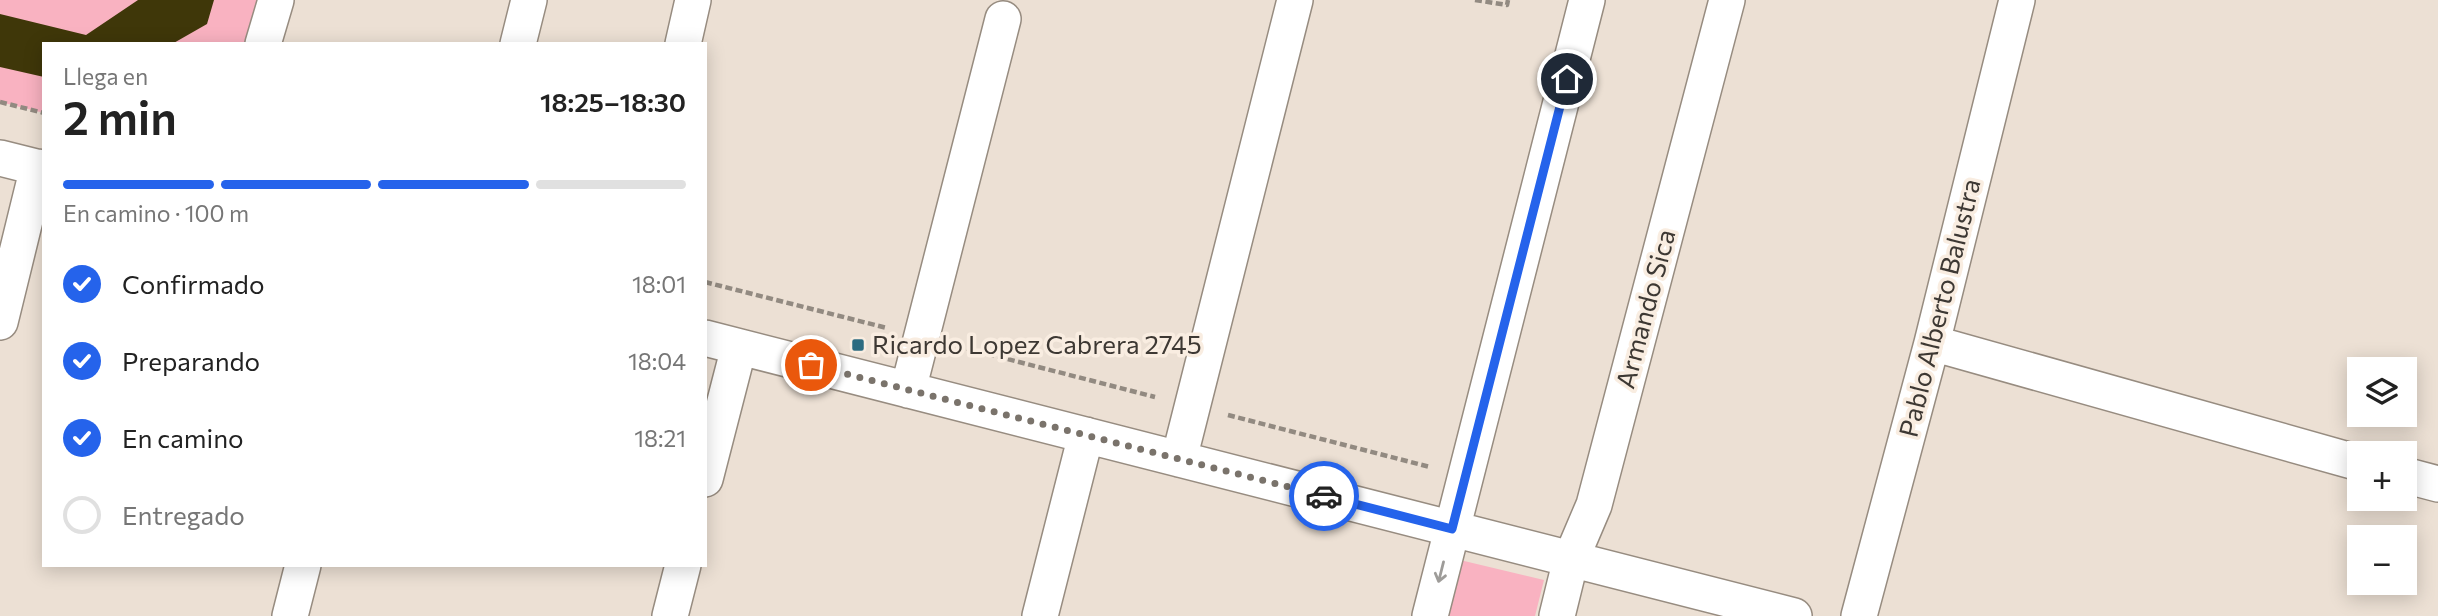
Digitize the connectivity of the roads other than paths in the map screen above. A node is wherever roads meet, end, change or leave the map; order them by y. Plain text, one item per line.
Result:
1 (276, 0) edge
2 (530, 0) edge
3 (693, 0) edge
4 (1295, 0) edge
5 (1587, 0) edge
6 (1727, 0) edge
7 (2017, 0) edge
8 (1003, 19) dead end
9 (265, 42) edge
10 (519, 42) edge
11 (683, 42) edge
12 (0, 158) edge
13 (41, 168) edge
14 (0, 322) edge
15 (707, 339) edge
16 (1932, 343) junction
17 (739, 347) junction
18 (908, 390) junction
19 (1086, 435) junction
20 (1179, 459) junction
21 (2347, 460) edge
22 (707, 471) edge
23 (2417, 478) edge
24 (2438, 484) edge
25 (1452, 529) junction
26 (1572, 559) junction
27 (302, 567) edge
28 (682, 567) edge
29 (290, 616) edge
30 (670, 616) edge
31 (1040, 616) edge
32 (1430, 616) edge
33 (1557, 616) edge
34 (1794, 616) edge
35 (1859, 616) edge

1 - 9 street
2 - 10 street
3 - 11 street
4 - 20 street
5 - 25 street
6 - 26 street, Armando Sica
7 - 16 street, Pablo Alberto Balustra
8 - 18 street
12 - 13 street
13 - 14 street
15 - 17 street
16 - 21 street
16 - 35 street, Pablo Alberto Balustra
17 - 18 street
17 - 22 street
18 - 19 street
19 - 20 street
19 - 31 street
20 - 25 street
23 - 24 street
25 - 26 street
25 -> 32 street
26 - 33 street, Armando Sica
26 - 34 street
27 - 29 street
28 - 30 street

